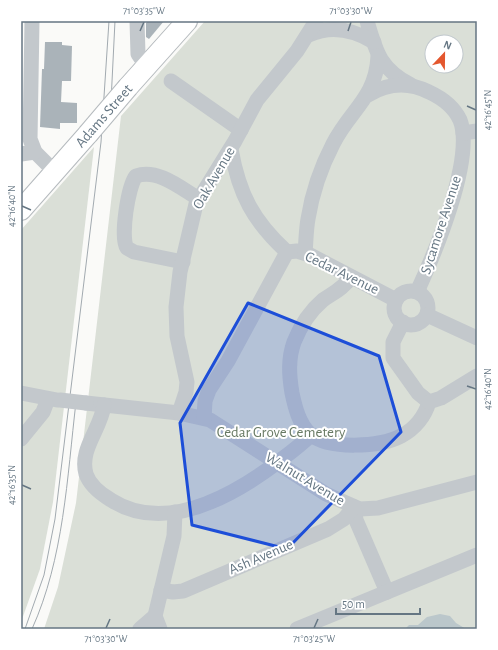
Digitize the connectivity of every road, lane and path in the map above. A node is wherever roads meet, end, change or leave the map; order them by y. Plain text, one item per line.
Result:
1 (136, 21) edge
2 (187, 21) edge
3 (316, 21) edge
4 (367, 21) edge
5 (28, 29) edge
6 (309, 35) junction
7 (376, 49) junction
8 (147, 67) junction
9 (171, 81) dead end
10 (411, 85) junction
11 (368, 95) junction
12 (241, 130) junction
13 (470, 132) edge
14 (231, 149) junction
15 (28, 153) edge
16 (55, 172) junction
17 (199, 199) junction
18 (21, 210) edge
19 (287, 252) junction
20 (305, 253) junction
21 (183, 262) junction
22 (351, 277) junction
23 (417, 292) junction
24 (396, 300) junction
25 (426, 315) junction
26 (403, 322) junction
27 (477, 338) edge
28 (477, 376) edge
29 (186, 392) junction
30 (21, 393) edge
31 (206, 396) junction
32 (54, 399) junction
33 (429, 402) junction
34 (104, 405) junction
35 (179, 413) junction
36 (204, 418) junction
37 (311, 435) junction
38 (21, 438) edge
39 (276, 463) junction
40 (477, 482) edge
41 (354, 507) junction
42 (175, 512) junction
43 (477, 555) edge
44 (161, 590) junction
45 (387, 592) junction
46 (158, 623) edge
47 (140, 629) edge
48 (298, 629) edge

1 - 8 street
2 - 8 main road, Adams Street
3 - 6 street, Oak Avenue
4 - 7 street
5 - 15 street
6 - 7 street
6 - 12 street, Oak Avenue
7 - 10 street
7 - 11 street
8 - 16 main road, Adams Street, bridge
9 - 12 street
10 - 11 street, Sycamore Avenue
10 - 13 street, Sycamore Avenue
11 - 20 street
12 - 14 street, Oak Avenue
13 - 23 street, Sycamore Avenue
14 - 17 street, Oak Avenue
14 - 19 street, Cedar Avenue
15 - 16 street
16 - 18 main road, Adams Street
17 - 21 street, Oak Avenue
17 - 21 street
19 - 20 street, Cedar Avenue
19 - 31 street
20 - 22 street, Cedar Avenue
21 - 29 street, Oak Avenue
22 - 24 street, Cedar Avenue
22 - 37 street
23 - 24 street
23 - 25 street
24 - 26 street
25 - 26 street
25 - 27 street
26 - 33 street
28 - 33 street
29 - 31 street
29 - 35 street, Oak Avenue
30 - 32 street, Walnut Avenue
31 - 36 street
32 - 34 street, Walnut Avenue, bridge
32 - 38 street
33 - 37 street
34 - 35 street, Walnut Avenue
34 - 42 street
35 - 36 street, Walnut Avenue
36 - 39 street, Walnut Avenue
37 - 39 street
39 - 41 street, Walnut Avenue
39 - 42 street
40 - 41 street, Walnut Avenue
41 - 44 street, Ash Avenue
41 - 45 street
42 - 44 street
43 - 45 street
44 - 46 street
45 - 48 street
46 - 47 street

